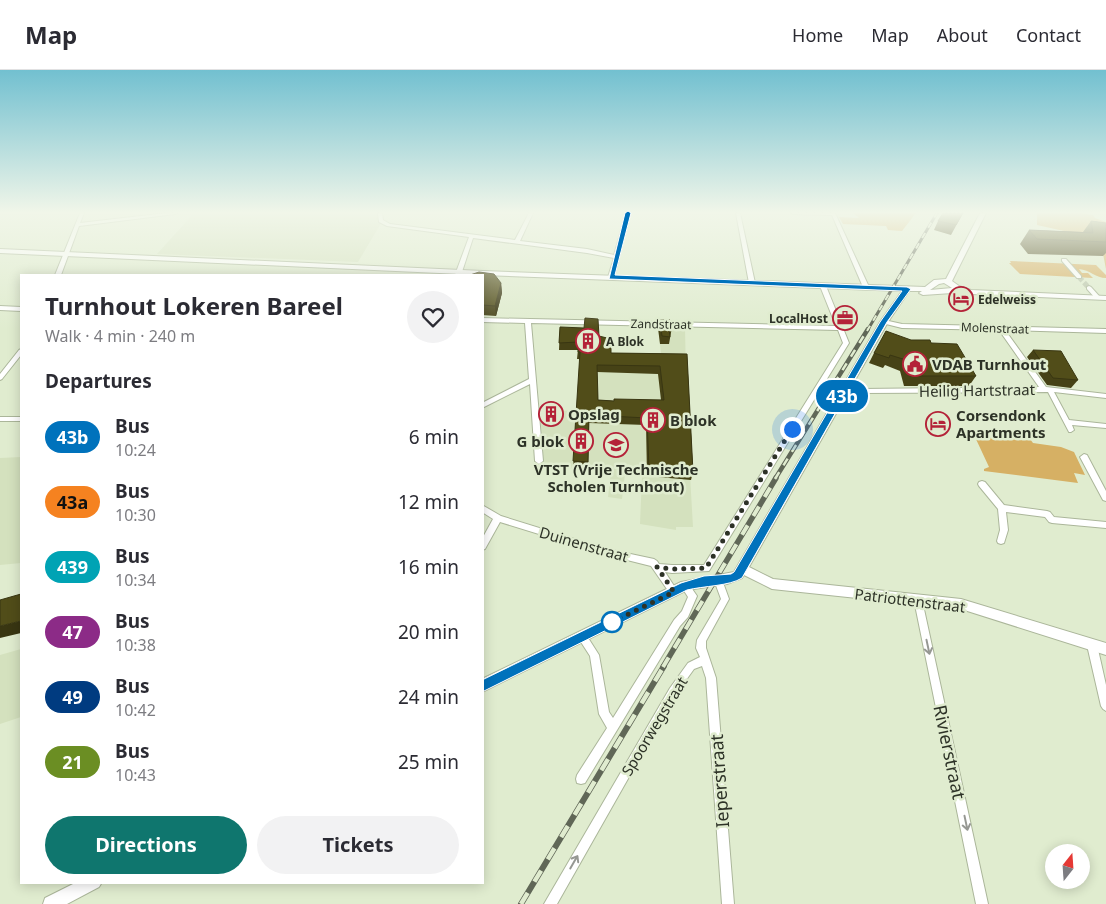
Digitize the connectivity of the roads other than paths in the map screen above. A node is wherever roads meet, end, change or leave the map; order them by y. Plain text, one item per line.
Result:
1 (20, 252) edge
2 (466, 252) edge
3 (582, 252) edge
4 (617, 252) edge
5 (746, 252) edge
6 (850, 252) edge
7 (963, 252) edge
8 (65, 254) junction
9 (616, 257) junction
10 (1064, 260) dead end
11 (459, 273) edge
12 (58, 274) edge
13 (611, 277) junction
14 (1079, 277) tunnel mouth
15 (948, 282) junction
16 (752, 283) junction
17 (936, 284) junction
18 (823, 286) junction
19 (866, 287) junction
20 (956, 288) junction
21 (1088, 288) tunnel mouth
22 (944, 290) junction
23 (909, 291) junction
24 (1102, 298) edge
25 (0, 308) edge
26 (20, 309) edge
27 (484, 320) edge
28 (528, 321) junction
29 (884, 322) junction
30 (840, 328) junction
31 (1000, 328) junction
32 (1106, 331) edge
33 (20, 354) edge
34 (1, 377) edge
35 (532, 380) junction
36 (848, 387) junction
37 (1047, 389) junction
38 (1106, 396) edge
39 (484, 405) edge
40 (0, 419) edge
41 (20, 419) edge
42 (1066, 422) junction
43 (1106, 426) edge
44 (1070, 430) dead end
45 (1084, 457) dead end
46 (540, 461) dead end
47 (982, 484) dead end
48 (1106, 498) edge
49 (1002, 508) junction
50 (484, 509) edge
51 (498, 518) junction
52 (1106, 525) edge
53 (1001, 541) dead end
54 (484, 542) edge
55 (657, 567) junction
56 (742, 569) junction
57 (718, 580) junction
58 (679, 589) junction
59 (918, 600) junction
60 (582, 636) junction
61 (1092, 645) junction
62 (1106, 649) edge
63 (704, 660) junction
64 (484, 685) edge
65 (1106, 706) edge
66 (613, 728) junction
67 (581, 779) dead end
68 (90, 884) edge
69 (51, 904) edge
70 (550, 904) edge
71 (728, 904) edge
72 (982, 904) edge

1 - 8 street
2 - 11 street
3 - 9 street
4 - 9 street
5 - 16 street
6 - 19 street
7 - 15 street
8 - 11 street
8 - 12 street
9 - 13 street
10 - 14 street
11 - 13 street
13 - 16 street
15 - 17 street
15 - 20 street
16 - 18 street
17 - 22 street
17 - 23 street
18 - 19 street
18 - 30 street
19 - 23 street
20 - 22 street
20 - 24 street
21 - 24 street
22 - 23 street
23 - 29 street
25 - 26 street
27 - 28 street, Zandstraat
28 - 30 street, Zandstraat
28 - 35 street
29 - 31 street, Molenstraat
29 - 36 street
30 - 55 street, Duinenstraat
31 - 32 street, Molenstraat
31 - 37 street
33 - 34 street
35 - 39 street
35 - 46 street
36 - 37 street, Heilig Hartstraat
36 - 56 street
37 - 38 street, Heilig Hartstraat
37 - 42 street
40 - 41 street
42 - 43 street
42 - 44 street
45 - 48 street
47 - 49 street
49 - 52 street
49 - 53 street
50 - 51 street, Duinenstraat
51 - 54 street
51 - 55 street, Duinenstraat
55 - 58 street
56 - 57 street
56 - 59 street, Patriottenstraat
57 - 58 street
57 - 63 street
58 - 60 street
58 - 66 street
59 - 61 street, Patriottenstraat
59 -> 72 street, Rivierstraat
60 - 64 street
60 - 66 street
61 - 62 street, Patriottenstraat
61 - 65 street
70 -> 63 street, Spoorwegstraat
63 - 71 street, Ieperstraat
66 - 67 street
68 - 69 street

